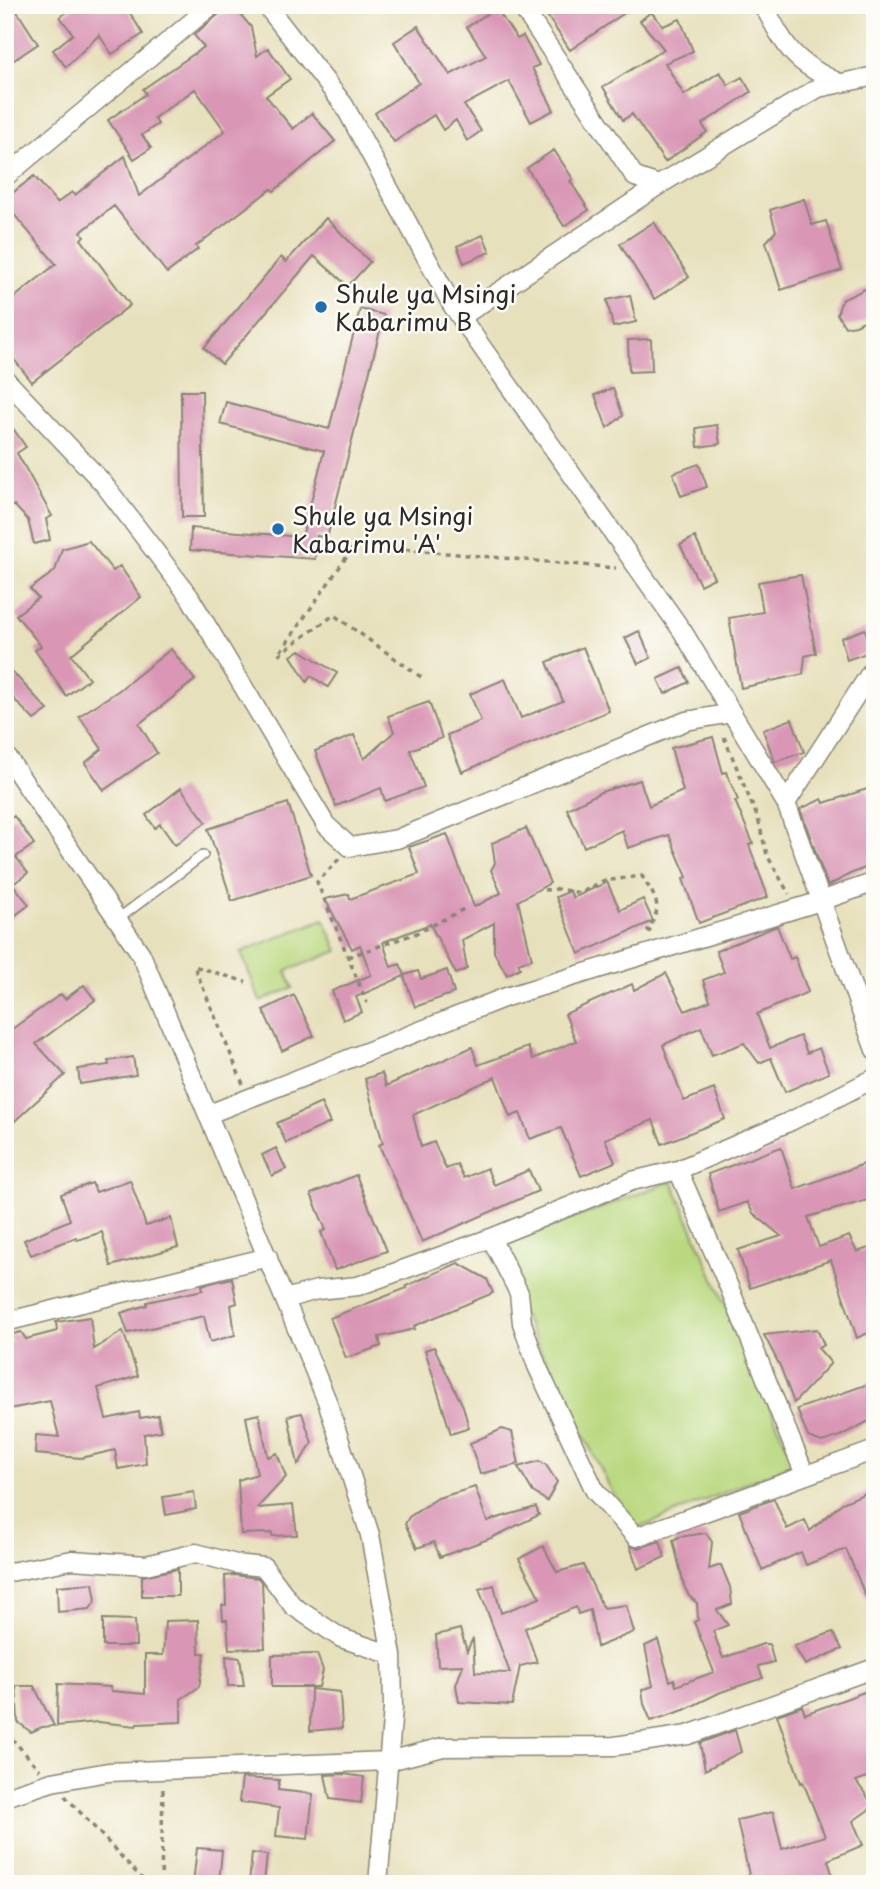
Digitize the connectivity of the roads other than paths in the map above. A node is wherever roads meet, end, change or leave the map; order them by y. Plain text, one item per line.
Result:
1 (212, 5) edge
2 (266, 5) edge
3 (521, 5) edge
4 (761, 5) edge
5 (875, 76) edge
6 (839, 83) junction
7 (5, 177) edge
8 (659, 185) junction
9 (461, 317) junction
10 (5, 379) edge
11 (875, 666) edge
12 (723, 715) junction
13 (5, 754) edge
14 (786, 803) junction
15 (203, 855) dead end
16 (875, 882) edge
17 (821, 901) junction
18 (117, 919) junction
19 (875, 1050) edge
20 (875, 1078) edge
21 (209, 1114) junction
22 (678, 1170) junction
23 (491, 1238) junction
24 (268, 1257) junction
25 (285, 1299) junction
26 (5, 1322) edge
27 (875, 1450) edge
28 (805, 1475) junction
29 (5, 1573) edge
30 (393, 1655) junction
31 (875, 1668) edge
32 (389, 1760) junction
33 (5, 1797) edge
34 (378, 1884) edge

1 - 7 street
2 - 9 street
3 - 8 street
4 - 6 street
5 - 6 street
6 - 8 street
8 - 9 street
9 - 12 street
10 - 12 street
11 - 14 street
12 - 14 street
13 - 18 street
14 - 17 street
15 - 18 lane
16 - 17 street
17 - 19 street
17 - 21 street
18 - 21 street
20 - 22 street
21 - 24 street
22 - 23 street
22 - 28 street
23 - 25 street
23 - 28 street
24 - 25 street
24 - 26 street
25 - 30 street
27 - 28 street
29 - 30 street
30 - 32 street
31 - 32 street
32 - 33 street
32 - 34 street

